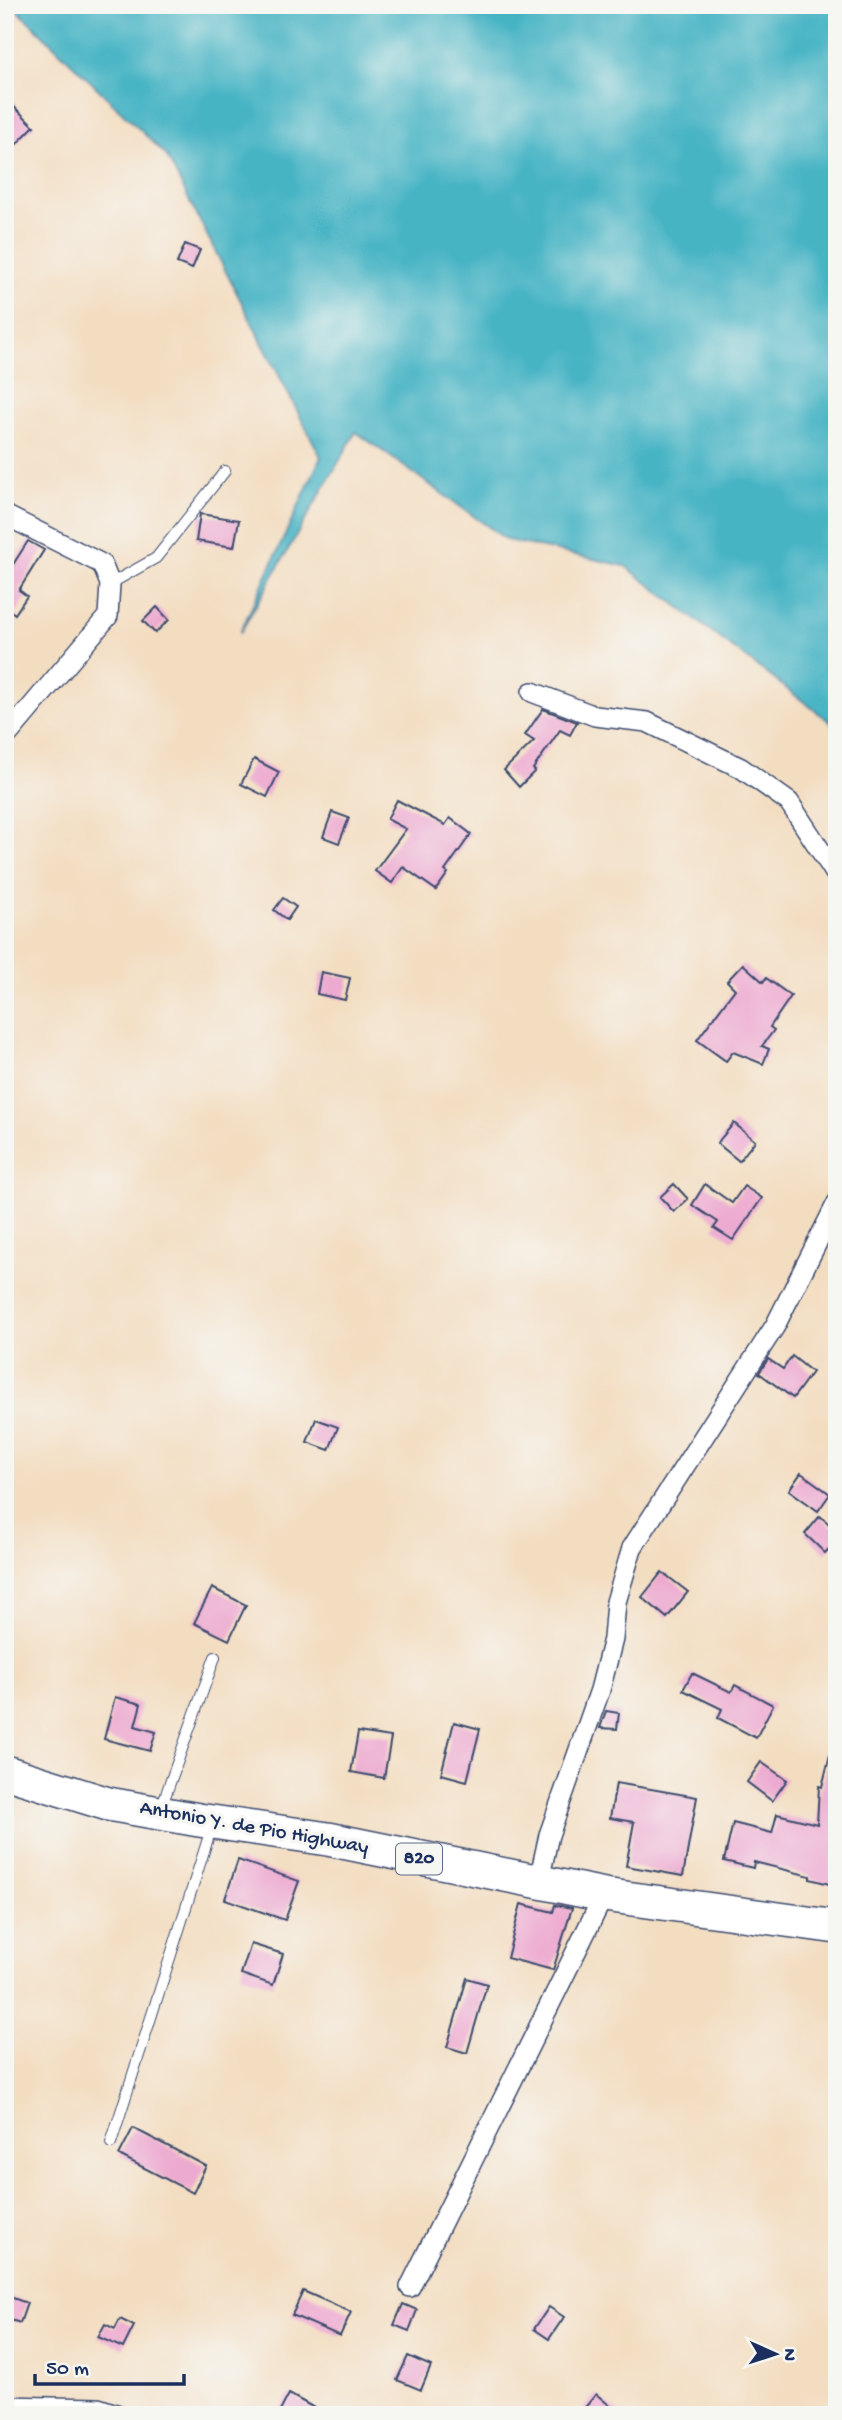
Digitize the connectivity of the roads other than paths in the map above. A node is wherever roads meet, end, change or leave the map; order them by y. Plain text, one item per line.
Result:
1 (225, 471) dead end
2 (5, 515) edge
3 (110, 584) junction
4 (532, 692) dead end
5 (5, 738) edge
6 (837, 876) edge
7 (837, 1203) edge
8 (215, 1657) dead end
9 (5, 1772) edge
10 (159, 1813) junction
11 (214, 1822) junction
12 (538, 1880) junction
13 (604, 1895) junction
14 (837, 1927) edge
15 (111, 2143) dead end
16 (410, 2287) dead end
17 (5, 2406) edge
18 (119, 2415) edge

1 - 3 lane
2 - 3 street
3 - 5 street
4 - 6 street
7 - 12 street
8 - 10 lane
9 - 10 highway, Antonio Y. de Pio Highway / 820
10 - 11 highway, Antonio Y. de Pio Highway / 820
11 - 12 highway, Antonio Y. de Pio Highway / 820
11 - 15 lane
12 - 13 highway, Antonio Y. de Pio Highway / 820
13 - 14 highway, Antonio Y. de Pio Highway / 820
13 - 16 street
17 - 18 street

